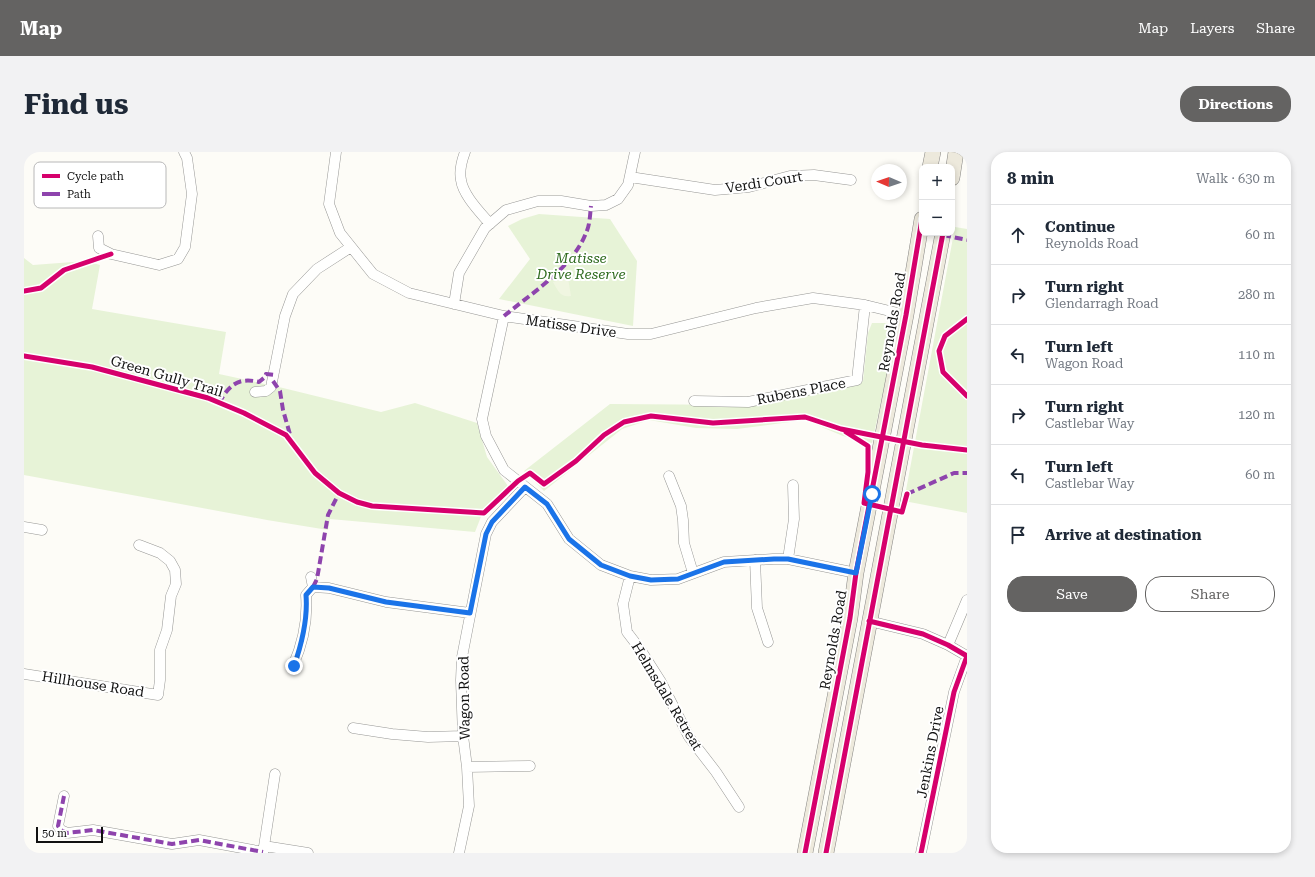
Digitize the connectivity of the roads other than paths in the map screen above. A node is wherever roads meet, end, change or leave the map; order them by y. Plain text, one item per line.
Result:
1 (184, 152) edge
2 (336, 152) edge
3 (465, 152) edge
4 (635, 152) edge
5 (933, 152) edge
6 (956, 152) edge
7 (931, 164) edge
8 (954, 164) edge
9 (630, 178) junction
10 (851, 180) dead end
11 (490, 224) junction
12 (98, 236) dead end
13 (919, 236) edge
14 (942, 236) edge
15 (351, 247) junction
16 (454, 304) junction
17 (865, 305) junction
18 (906, 315) junction
19 (504, 316) junction
20 (926, 319) junction
21 (255, 392) dead end
22 (694, 401) dead end
23 (669, 476) dead end
24 (793, 485) dead end
25 (525, 487) junction
26 (24, 526) edge
27 (42, 530) dead end
28 (139, 545) dead end
29 (788, 559) junction
30 (755, 560) junction
31 (693, 573) junction
32 (856, 573) junction
33 (630, 576) junction
34 (967, 600) edge
35 (470, 613) junction
36 (850, 618) junction
37 (869, 621) junction
38 (768, 642) dead end
39 (948, 645) junction
40 (967, 656) edge
41 (294, 666) dead end
42 (24, 674) edge
43 (353, 728) dead end
44 (463, 736) junction
45 (530, 766) dead end
46 (467, 767) junction
47 (276, 774) dead end
48 (64, 796) dead end
49 (739, 807) dead end
50 (263, 850) edge
51 (308, 853) edge
52 (459, 853) edge
53 (806, 853) edge
54 (826, 853) edge
55 (922, 853) edge

1 - 12 street
2 - 15 street, Matisse Drive
3 - 11 street
4 - 9 street
5 - 7 main road
6 - 8 main road
9 - 10 street, Verdi Court
9 - 11 street
11 - 16 street
13 - 18 main road, Reynolds Road
14 - 20 main road
15 - 16 street, Matisse Drive
15 - 21 street
16 - 19 street, Matisse Drive
17 - 18 street, Matisse Drive
17 - 19 street, Matisse Drive
17 - 22 street, Rubens Place
18 - 20 main road
18 - 32 main road, Reynolds Road
19 - 25 street
20 - 37 main road
23 - 31 street
24 - 29 street
25 - 33 street
25 - 35 street, Wagon Road
26 - 27 street
28 - 42 street, Hillhouse Road
29 - 30 street
29 - 32 street
30 - 31 street
30 - 38 street
31 - 33 street
32 - 36 main road, Reynolds Road
33 - 49 street, Helmsdale Retreat
34 - 39 street
35 - 41 street
35 - 44 street, Wagon Road
36 - 37 main road
36 - 53 main road, Reynolds Road
37 - 39 street
37 - 54 main road
39 - 40 street
40 - 55 street, Jenkins Drive
43 - 44 street
44 - 46 street, Wagon Road
45 - 46 street
46 - 52 street, Wagon Road
47 - 50 street
48 - 50 street
50 - 51 street

